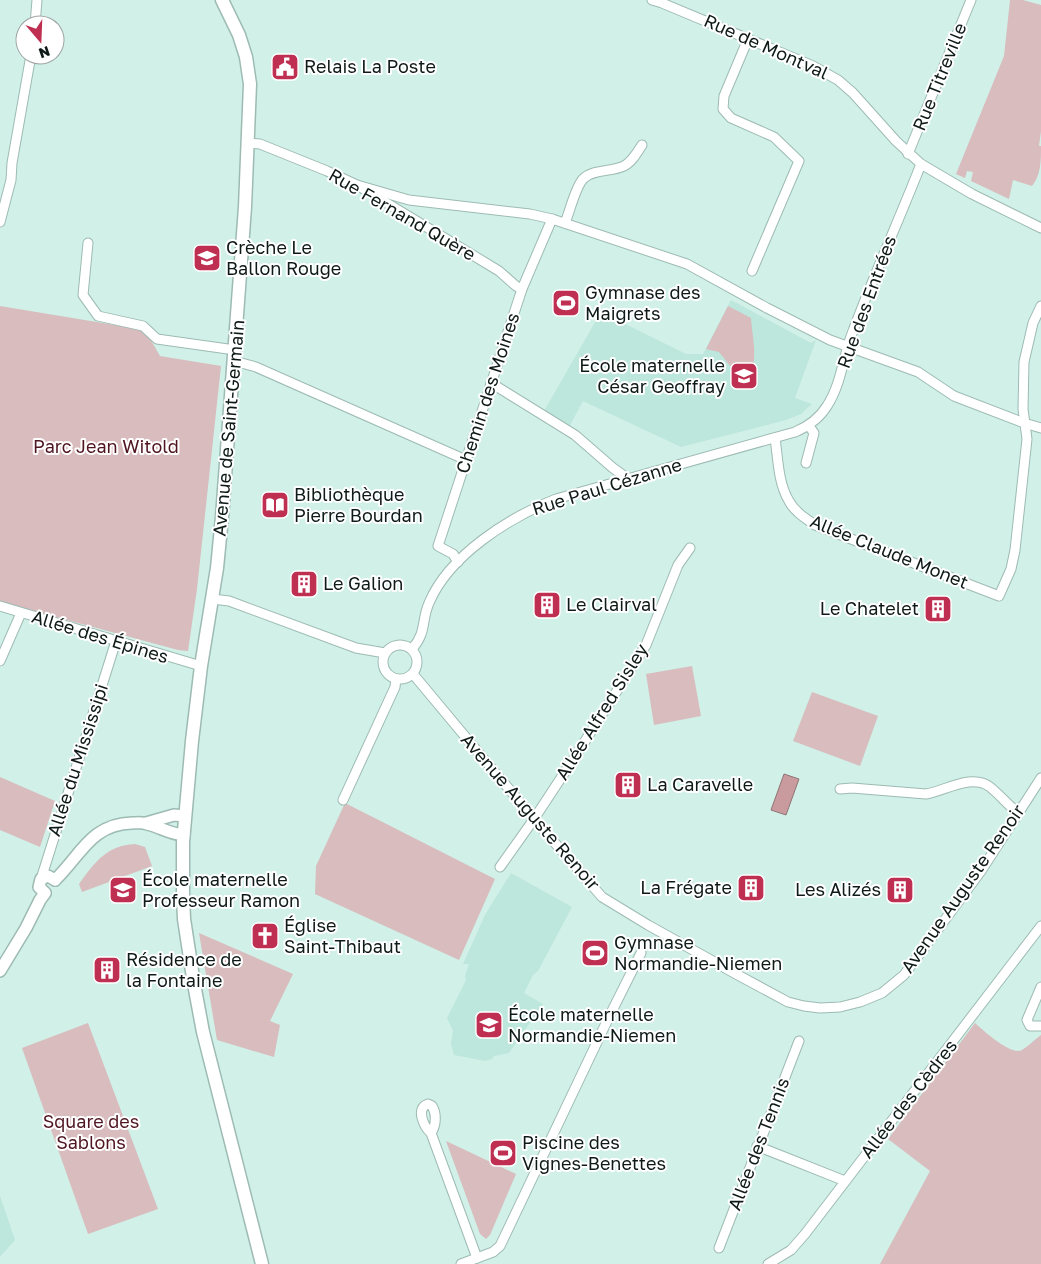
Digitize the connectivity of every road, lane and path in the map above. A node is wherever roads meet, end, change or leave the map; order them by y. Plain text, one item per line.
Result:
1 (37, 0) edge
2 (222, 0) edge
3 (652, 0) edge
4 (971, 0) edge
5 (663, 1) edge
6 (36, 15) edge
7 (748, 39) junction
8 (29, 65) edge
9 (248, 143) junction
10 (642, 145) dead end
11 (908, 154) junction
12 (921, 164) junction
13 (357, 184) junction
14 (552, 219) junction
15 (0, 222) edge
16 (565, 223) junction
17 (1041, 228) edge
18 (88, 243) dead end
19 (752, 271) dead end
20 (522, 289) junction
21 (1041, 306) edge
22 (848, 347) junction
23 (235, 356) junction
24 (491, 384) junction
25 (1024, 423) junction
26 (809, 426) junction
27 (1041, 428) edge
28 (775, 438) junction
29 (466, 460) junction
30 (806, 463) dead end
31 (627, 478) junction
32 (690, 548) dead end
33 (458, 562) junction
34 (212, 599) junction
35 (0, 606) edge
36 (21, 613) junction
37 (116, 641) junction
38 (412, 649) junction
39 (385, 653) junction
40 (0, 661) edge
41 (201, 666) junction
42 (413, 674) junction
43 (396, 679) junction
44 (1041, 778) edge
45 (840, 789) dead end
46 (344, 800) dead end
47 (1018, 813) junction
48 (185, 816) junction
49 (534, 820) junction
50 (146, 823) junction
51 (184, 835) junction
52 (500, 867) dead end
53 (41, 879) junction
54 (56, 880) junction
55 (45, 893) junction
56 (1041, 926) edge
57 (641, 953) dead end
58 (0, 971) edge
59 (1041, 988) edge
60 (1041, 1026) edge
61 (799, 1041) dead end
62 (431, 1133) dead end
63 (757, 1146) junction
64 (845, 1181) junction
65 (719, 1248) dead end
66 (260, 1251) junction
67 (477, 1260) edge
68 (262, 1264) edge
69 (266, 1264) edge
70 (461, 1264) edge
71 (768, 1264) edge

1 - 6 street
2 - 9 main road, Avenue de Saint-Germain
3 - 5 street, Rue de Montval
4 - 11 street, Rue Titreville
5 - 7 street, Rue de Montval
7 - 11 street, Rue de Montval
7 - 19 street
8 - 15 street
9 - 13 street, Rue Fernand Quère
9 - 23 main road, Avenue de Saint-Germain
10 - 16 street
11 - 12 street, Rue de Montval
12 - 17 street, Rue de Montval
12 - 22 street, Rue des Entrées
13 - 14 street
13 - 20 street, Rue Fernand Quère
14 - 16 street
14 - 20 street, Chemin des Moines
16 - 22 street
18 - 23 street
20 - 24 street, Chemin des Moines
21 - 25 street
22 - 25 street
22 - 26 street, Rue des Entrées
23 - 29 street
23 - 34 main road, Avenue de Saint-Germain
24 - 29 street, Chemin des Moines
24 - 31 street
25 - 27 street
25 - 28 street, Allée Claude Monet
26 - 28 street, Rue Paul Cézanne
26 - 30 street
28 - 31 street, Rue Paul Cézanne
29 - 33 street, Chemin des Moines
31 - 33 street, Rue Paul Cézanne
32 - 49 street, Allée Alfred Sisley
33 - 38 street, Rue Paul Cézanne
34 - 39 street
34 - 41 main road, Avenue de Saint-Germain
35 - 36 street, Allée des Épines
36 - 37 street, Allée des Épines
36 - 40 street
37 - 41 street, Allée des Épines
37 - 53 street, Allée du Mississipi
38 - 39 street
38 - 42 street
39 - 43 street
41 - 48 main road, Avenue de Saint-Germain
42 - 43 street
42 - 49 street, Avenue Auguste Renoir
43 - 46 street
44 - 47 street, Avenue Auguste Renoir
45 - 47 street
47 - 49 street, Avenue Auguste Renoir
48 - 50 street
48 - 51 main road, Avenue de Saint-Germain
49 - 52 street, Allée Alfred Sisley
50 - 51 street
50 - 54 street
51 - 66 main road, Avenue de Saint-Germain
53 - 54 street
53 - 55 street
54 - 55 street
55 - 58 street
56 - 64 street, Allée des Cèdres
57 - 67 street
59 - 60 street
61 - 63 street, Allée des Tennis
62 - 67 street
63 - 64 street
63 - 65 street, Allée des Tennis
64 - 71 street, Allée des Cèdres
66 - 68 main road
66 - 69 main road
67 - 70 street

